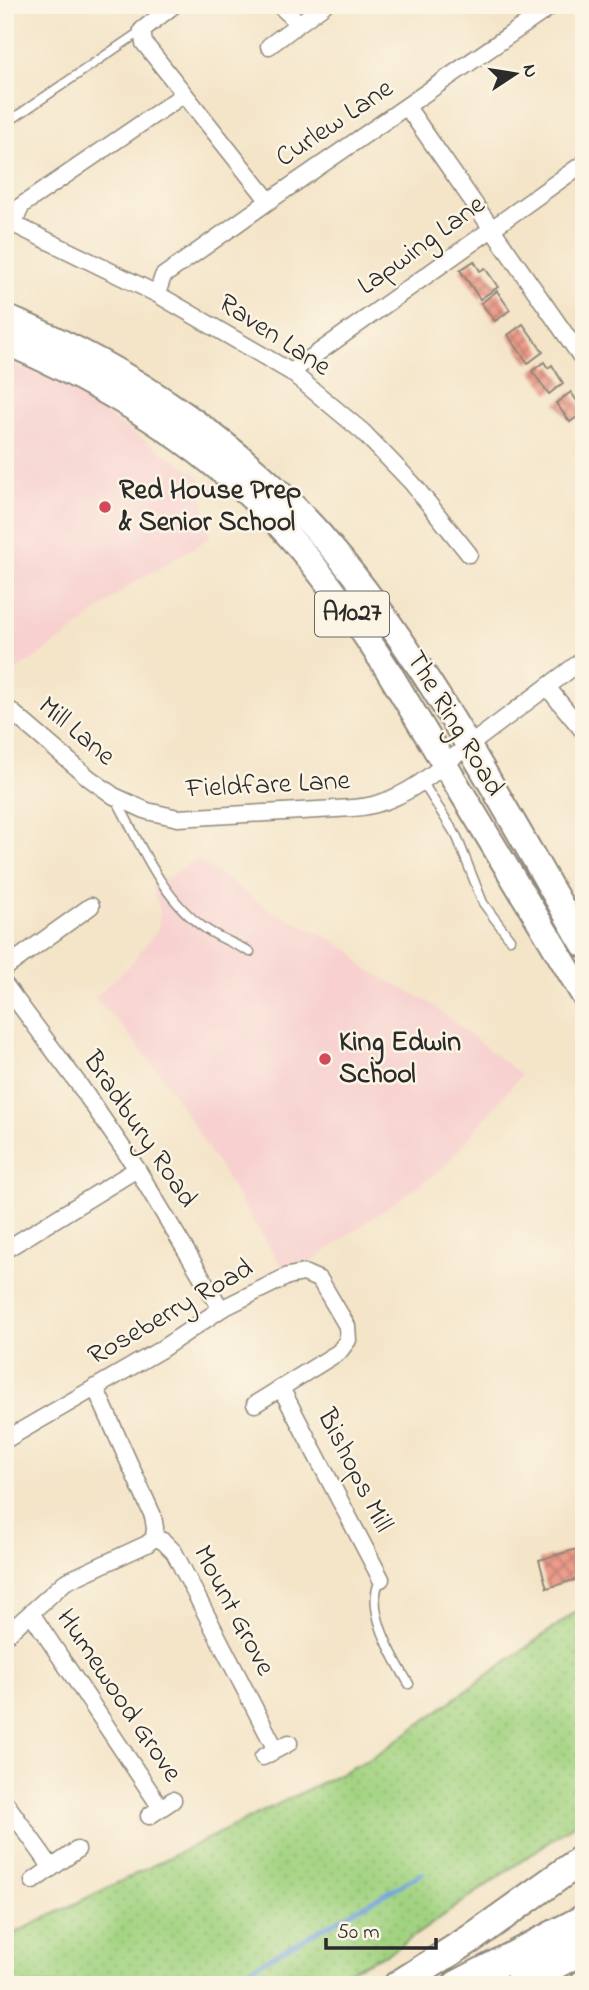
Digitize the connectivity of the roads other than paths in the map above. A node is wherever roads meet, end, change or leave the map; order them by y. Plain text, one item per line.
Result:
1 (174, 5) edge
2 (279, 5) edge
3 (324, 5) edge
4 (553, 5) edge
5 (299, 23) junction
6 (142, 30) junction
7 (269, 46) dead end
8 (183, 95) junction
9 (407, 107) junction
10 (5, 124) edge
11 (584, 163) edge
12 (269, 201) junction
13 (9, 222) edge
14 (491, 228) junction
15 (157, 294) junction
16 (5, 317) edge
17 (5, 342) edge
18 (581, 351) edge
19 (291, 372) junction
20 (469, 554) dead end
21 (584, 660) edge
22 (547, 687) junction
23 (5, 706) edge
24 (584, 732) edge
25 (468, 746) junction
26 (443, 765) junction
27 (423, 783) junction
28 (114, 796) junction
29 (91, 906) dead end
30 (510, 939) dead end
31 (584, 945) edge
32 (250, 951) dead end
33 (5, 968) edge
34 (5, 985) edge
35 (584, 996) edge
36 (137, 1169) junction
37 (8, 1242) edge
38 (221, 1308) junction
39 (347, 1326) joint
40 (95, 1387) junction
41 (281, 1388) junction
42 (255, 1404) dead end
43 (5, 1440) edge
44 (154, 1538) junction
45 (381, 1579) joint
46 (31, 1613) junction
47 (5, 1636) edge
48 (409, 1684) dead end
49 (276, 1750) dead end
50 (5, 1802) edge
51 (161, 1808) dead end
52 (77, 1850) dead end
53 (584, 1858) edge
54 (52, 1868) junction
55 (33, 1881) dead end
56 (584, 1919) edge
57 (584, 1949) edge
58 (408, 1978) edge
59 (457, 1985) edge
60 (517, 1985) edge

1 - 6 street
2 - 5 street
3 - 5 street
4 - 9 street, Curlew Lane
5 - 7 street
6 - 8 street
6 - 10 lane
8 - 12 street
8 - 13 street
9 - 12 street, Curlew Lane
9 - 14 street
11 - 14 street, Lapwing Lane
12 - 15 street, Curlew Lane
13 - 15 street, Raven Lane
14 - 18 street
14 - 19 street, Lapwing Lane
15 - 19 street, Raven Lane
16 - 25 main road, The Ring Road / A1027
17 - 26 main road, The Ring Road / A1027
19 - 20 street, Raven Lane
21 - 22 street
22 - 24 street
22 - 25 street
23 - 28 street, Mill Lane
25 - 26 street
25 - 31 main road, The Ring Road / A1027
26 - 27 street, Fieldfare Lane
26 - 35 main road, The Ring Road / A1027
27 - 28 street, Fieldfare Lane
27 - 30 lane
28 - 32 lane
29 - 33 street
34 - 36 street, Bradbury Road
36 - 37 street
36 - 38 street, Bradbury Road
38 - 39 street, Roseberry Road
38 - 40 street, Roseberry Road
39 - 41 street, Bishops Mill
40 - 43 street, Roseberry Road
40 - 44 street, Mount Grove
41 - 42 street, Bishops Mill
41 - 45 street, Bishops Mill
44 - 46 street
44 - 49 street, Mount Grove
45 - 48 lane
46 - 47 street
46 - 51 street, Humewood Grove
50 - 54 street
52 - 54 street
53 - 58 highway
54 - 55 street
56 - 59 highway
57 - 60 highway

